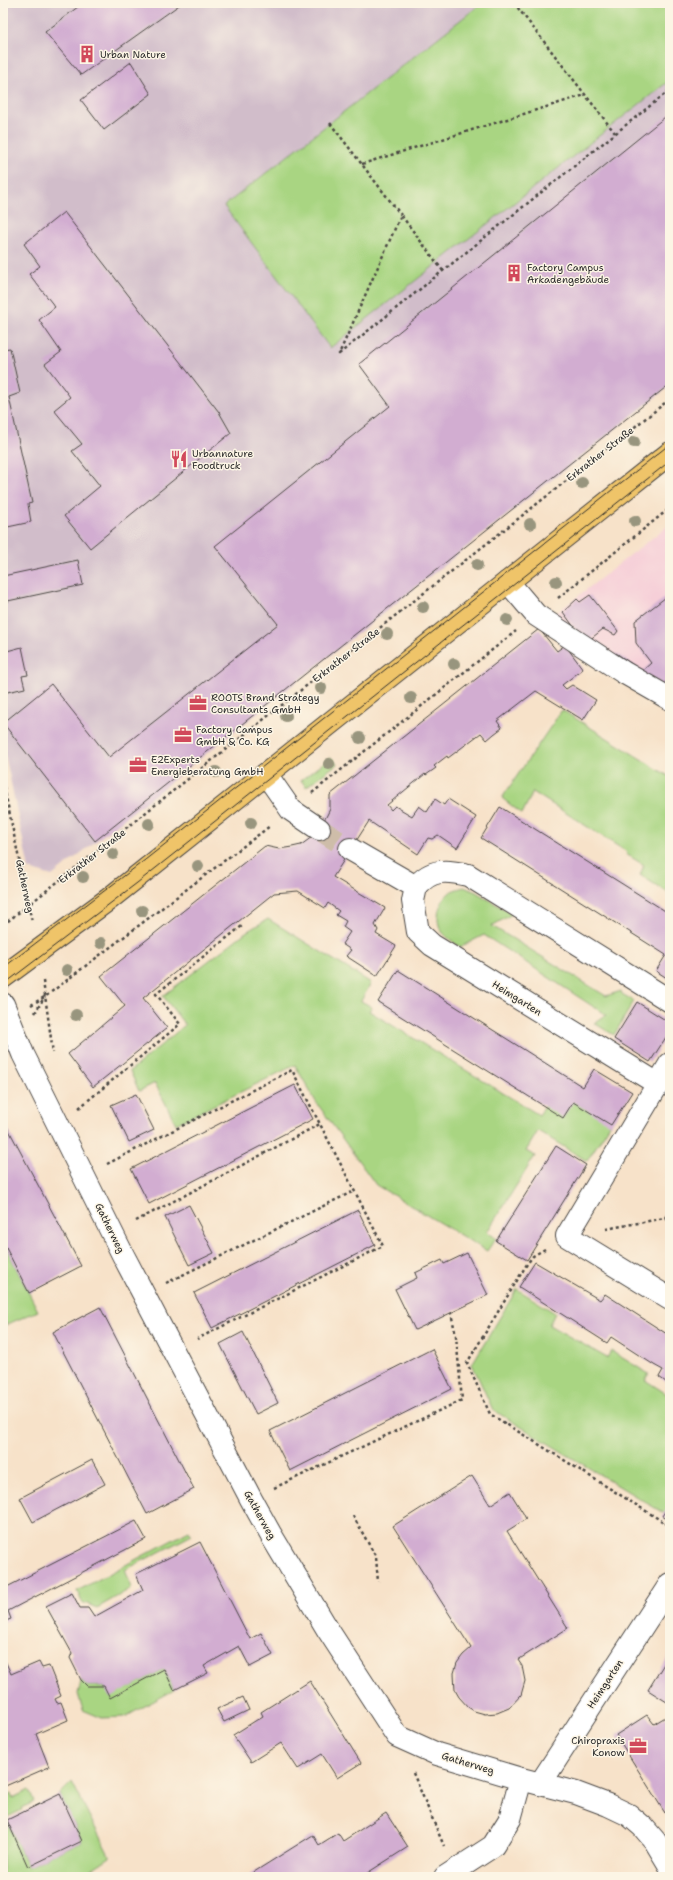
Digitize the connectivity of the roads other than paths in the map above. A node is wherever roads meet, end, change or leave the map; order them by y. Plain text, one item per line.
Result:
1 (670, 453) edge
2 (508, 582) junction
3 (670, 699) edge
4 (266, 774) junction
5 (319, 829) tunnel mouth
6 (350, 849) tunnel mouth
7 (416, 887) junction
8 (3, 976) edge
9 (670, 1001) edge
10 (3, 1004) edge
11 (670, 1064) edge
12 (658, 1084) junction
13 (670, 1299) edge
14 (670, 1584) edge
15 (531, 1782) junction
16 (670, 1866) edge
17 (450, 1874) edge

1 - 2 main road
2 - 3 street
2 - 4 main road
4 - 5 street
4 - 8 main road
6 - 7 street
7 - 9 street
7 - 12 street, Heimgarten
10 - 15 street, Gatherweg
11 - 12 street
12 - 13 street
14 - 15 street, Heimgarten
15 - 16 street, Gatherweg
15 - 17 street, Heimgarten

